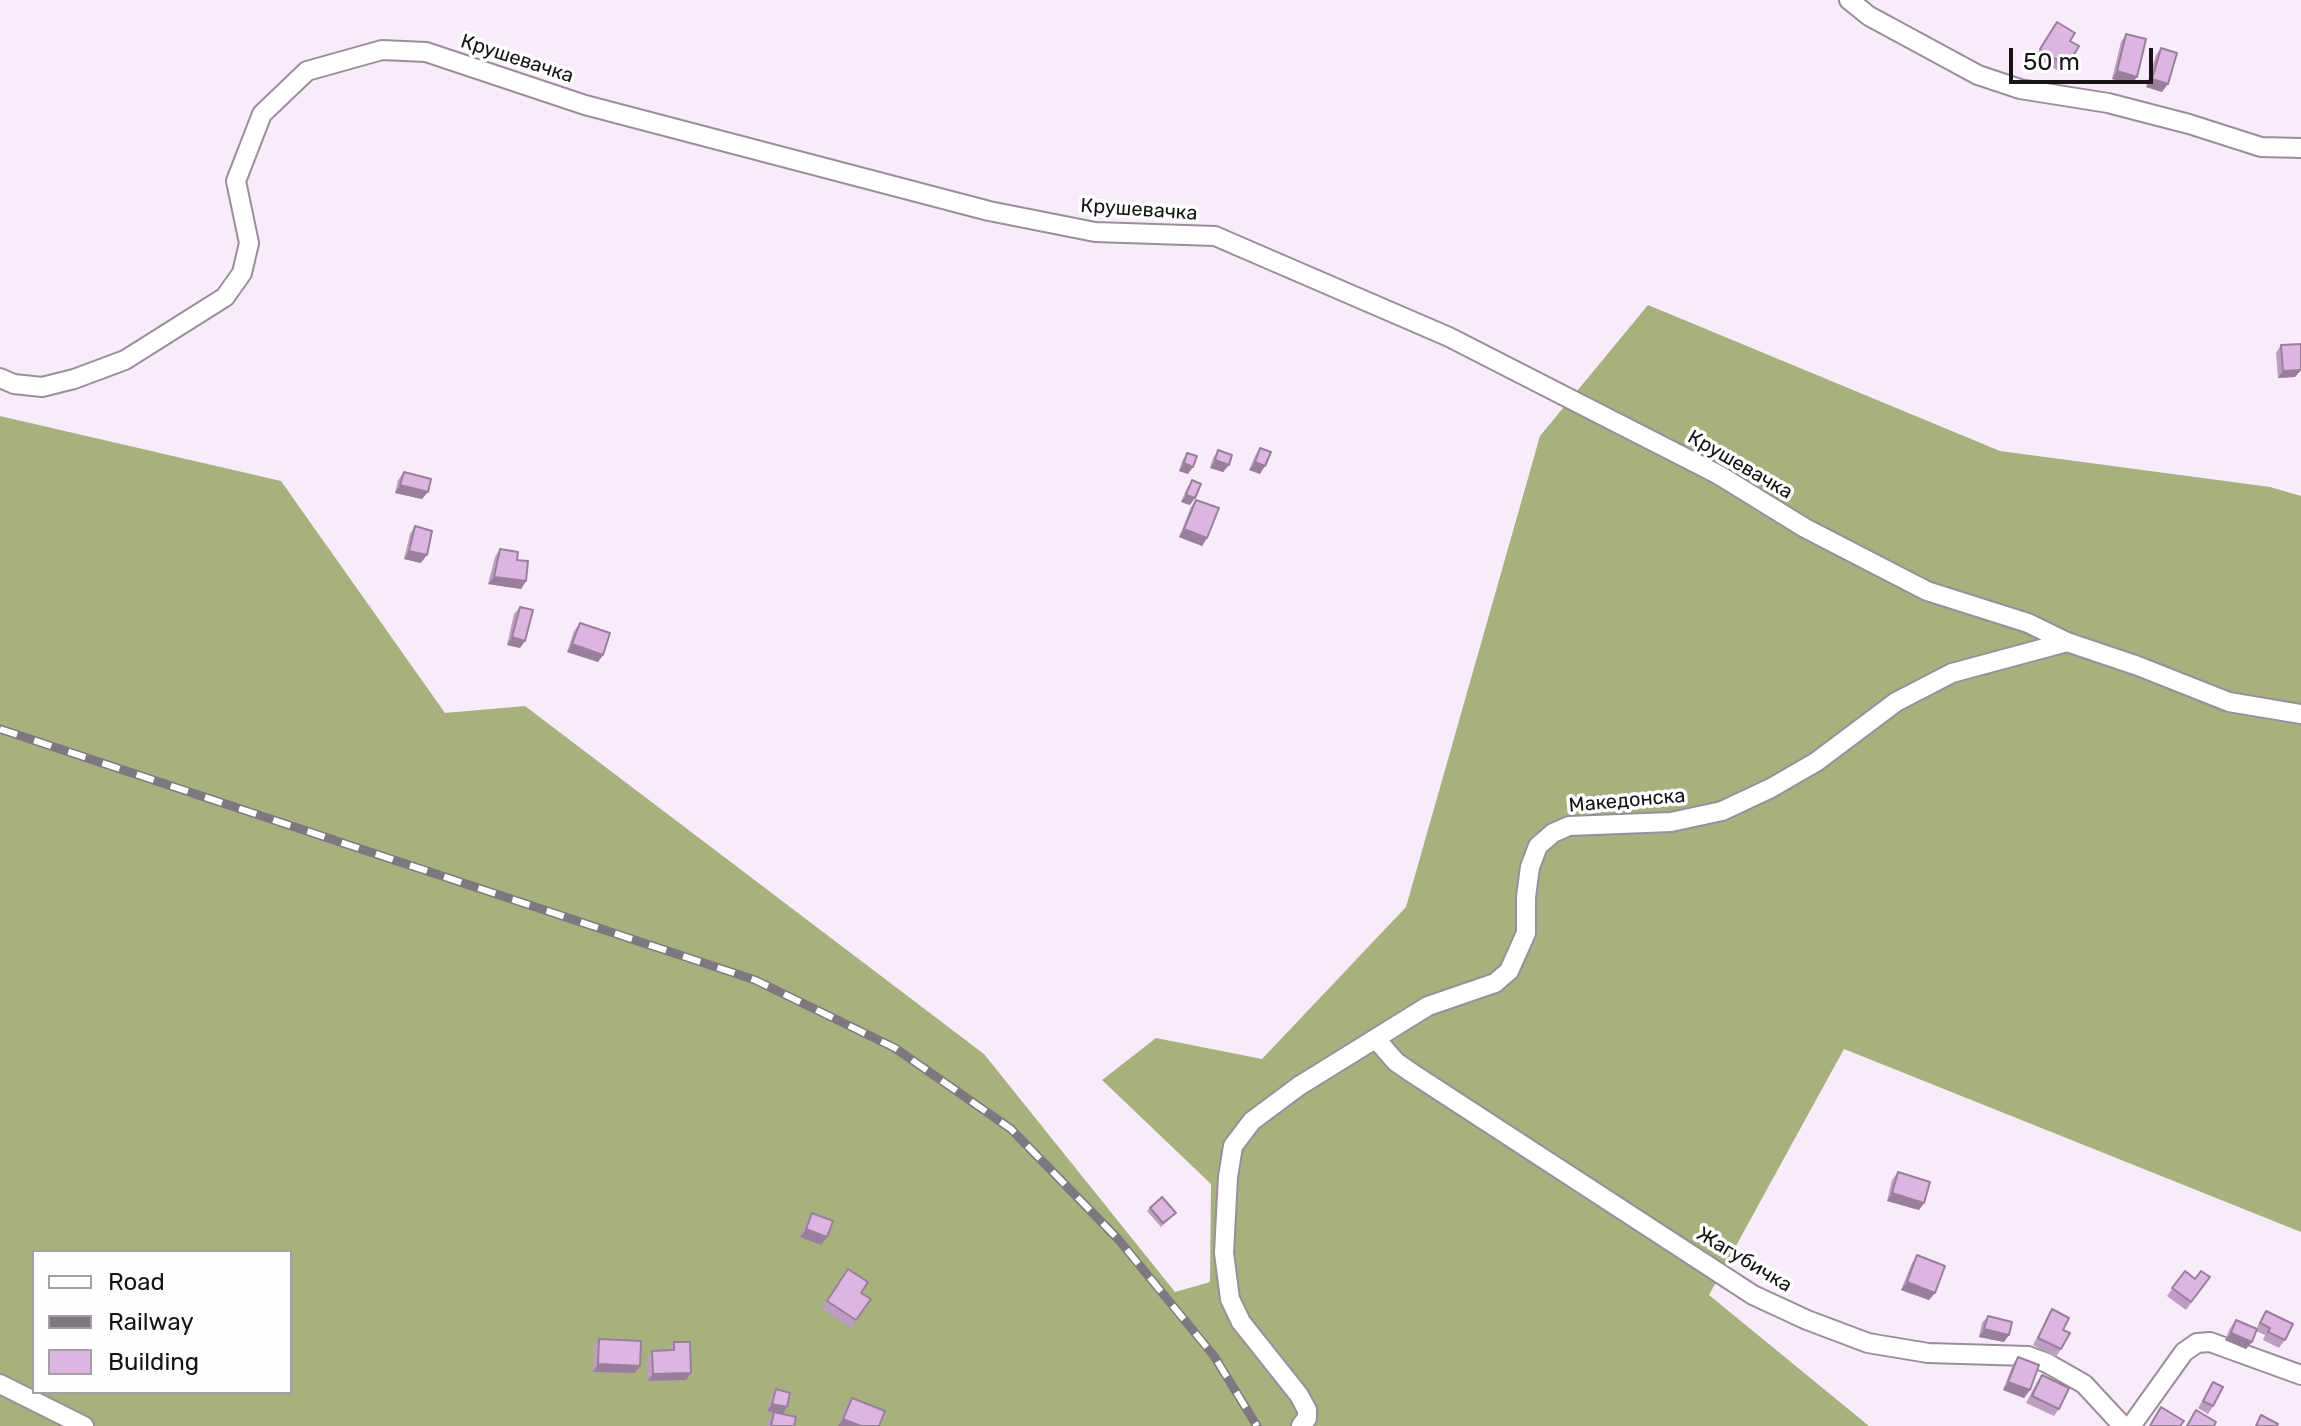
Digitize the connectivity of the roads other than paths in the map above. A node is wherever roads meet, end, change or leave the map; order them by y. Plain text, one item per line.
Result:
1 (1849, 0) edge
2 (2301, 148) edge
3 (0, 378) edge
4 (2067, 642) junction
5 (2301, 714) edge
6 (1376, 1039) junction
7 (2301, 1375) edge
8 (0, 1384) edge
9 (84, 1426) edge
10 (1301, 1426) edge
11 (2123, 1426) edge
12 (2131, 1426) edge

1 - 2 street
3 - 4 street, Крушевачка
4 - 5 street, Крушевачка
4 - 6 street, Македонска
6 - 10 street, Македонска
6 - 11 street, Жагубичка
7 - 12 street
8 - 9 street

